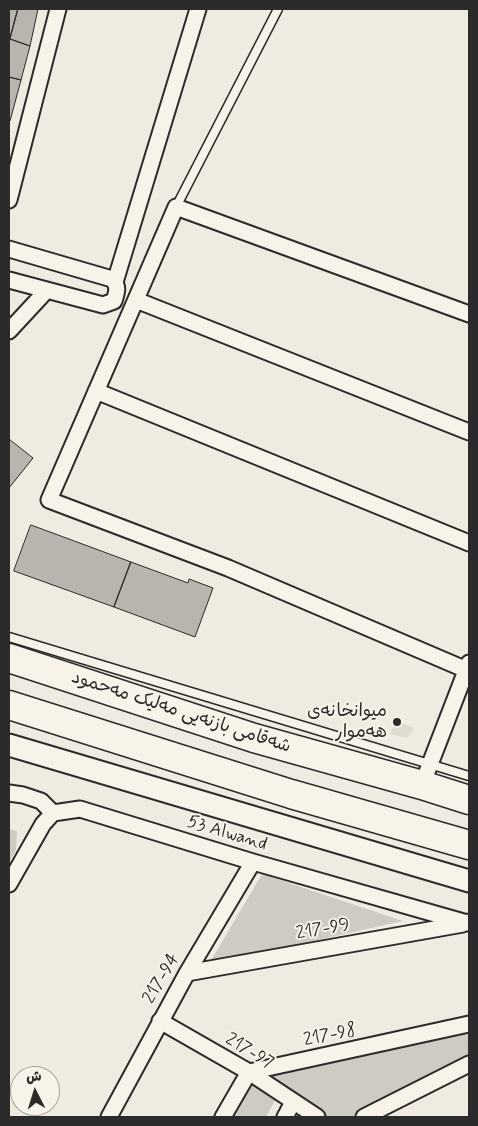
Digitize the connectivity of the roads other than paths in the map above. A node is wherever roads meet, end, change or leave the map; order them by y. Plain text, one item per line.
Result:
1 (58, 9) edge
2 (198, 9) edge
3 (278, 9) edge
4 (9, 200) edge
5 (176, 207) junction
6 (9, 249) edge
7 (9, 280) edge
8 (115, 282) junction
9 (47, 290) junction
10 (136, 300) junction
11 (469, 314) edge
12 (9, 331) edge
13 (96, 391) junction
14 (469, 432) edge
15 (469, 543) edge
16 (9, 637) edge
17 (9, 658) edge
18 (468, 668) edge
19 (9, 705) edge
20 (254, 738) junction
21 (9, 745) edge
22 (302, 752) junction
23 (426, 774) junction
24 (469, 776) edge
25 (240, 777) junction
26 (9, 793) edge
27 (291, 794) junction
28 (469, 800) edge
29 (53, 813) junction
30 (469, 845) edge
31 (253, 862) junction
32 (469, 881) edge
33 (9, 884) edge
34 (468, 923) edge
35 (187, 973) junction
36 (160, 1021) junction
37 (469, 1024) edge
38 (469, 1064) edge
39 (249, 1072) junction
40 (293, 1102) junction
41 (109, 1117) edge
42 (223, 1117) edge
43 (285, 1117) edge
44 (317, 1117) edge
45 (364, 1117) edge

1 - 4 street
2 - 8 street
3 - 5 lane
5 - 10 street
5 - 11 street
6 - 8 street
7 - 9 street
8 - 9 street
9 - 12 street
10 - 13 street
10 - 14 street
13 - 15 street
13 - 18 street
16 - 23 lane
17 - 20 highway, شەقامی بازنەیی مەلیک مەحمود
18 - 23 street
19 - 25 highway
20 - 22 highway, شەقامی بازنەیی مەلیک مەحمود
20 - 25 highway
21 - 32 main road
22 - 23 highway, شەقامی بازنەیی مەلیک مەحمود
22 - 27 highway
23 - 24 lane
23 - 28 highway, شەقامی بازنەیی مەلیک مەحمود
25 - 27 highway
26 - 29 street
27 - 30 highway
29 - 31 street, 53 Alwand
29 - 33 street
31 - 34 street, 53 Alwand
31 - 35 street, 217-94
34 - 35 street, 217-99
35 - 36 street, 217-94
36 - 39 street, 217-97
36 - 41 street, 217-94
37 - 39 street, 217-98
38 - 45 street
39 - 40 street, 217-97
39 - 42 street
40 - 43 street
40 - 44 street, 217-97

